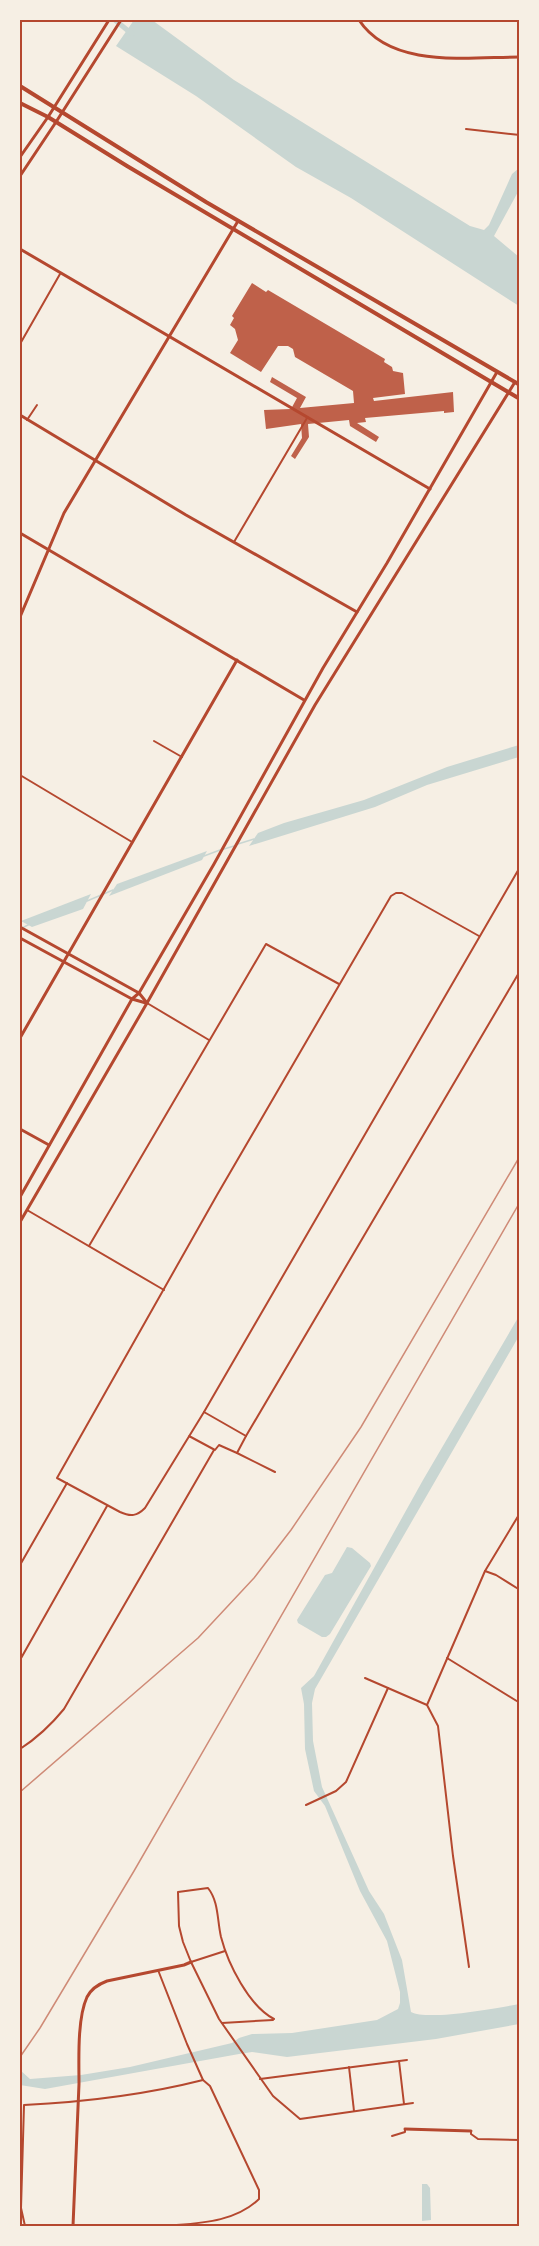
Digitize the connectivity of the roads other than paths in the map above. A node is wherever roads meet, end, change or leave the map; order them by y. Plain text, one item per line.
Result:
1 (109, 20) edge
2 (121, 20) edge
3 (359, 20) edge
4 (519, 57) edge
5 (20, 87) edge
6 (20, 103) edge
7 (53, 108) junction
8 (62, 113) junction
9 (48, 117) junction
10 (56, 122) junction
11 (466, 129) dead end
12 (519, 135) edge
13 (20, 154) edge
14 (20, 176) edge
15 (238, 221) junction
16 (234, 228) junction
17 (20, 249) edge
18 (60, 274) junction
19 (170, 337) junction
20 (20, 344) edge
21 (498, 372) junction
22 (492, 382) junction
23 (517, 384) edge
24 (508, 393) junction
25 (519, 399) edge
26 (37, 405) dead end
27 (20, 415) edge
28 (307, 417) junction
29 (27, 420) junction
30 (96, 461) junction
31 (430, 489) junction
32 (20, 533) edge
33 (234, 542) junction
34 (48, 549) junction
35 (357, 612) junction
36 (20, 617) edge
37 (237, 660) junction
38 (304, 700) junction
39 (153, 741) dead end
40 (182, 757) junction
41 (20, 775) edge
42 (132, 842) junction
43 (519, 867) edge
44 (20, 927) edge
45 (479, 936) junction
46 (20, 938) edge
47 (69, 954) junction
48 (63, 962) junction
49 (519, 971) edge
50 (339, 984) junction
51 (139, 993) junction
52 (132, 999) junction
53 (147, 1003) junction
54 (20, 1038) edge
55 (209, 1040) junction
56 (20, 1129) edge
57 (49, 1145) junction
58 (20, 1197) edge
59 (27, 1210) junction
60 (20, 1222) edge
61 (89, 1246) junction
62 (165, 1290) junction
63 (204, 1413) junction
64 (189, 1436) junction
65 (246, 1436) junction
66 (214, 1450) junction
67 (237, 1453) junction
68 (275, 1472) dead end
69 (67, 1483) junction
70 (107, 1505) junction
71 (519, 1513) edge
72 (20, 1565) edge
73 (485, 1571) junction
74 (519, 1590) edge
75 (447, 1658) junction
76 (20, 1659) edge
77 (365, 1678) dead end
78 (388, 1688) junction
79 (519, 1703) edge
80 (427, 1706) junction
81 (20, 1749) edge
82 (306, 1805) dead end
83 (226, 1951) junction
84 (191, 1962) junction
85 (469, 1967) dead end
86 (158, 1970) junction
87 (222, 2023) junction
88 (407, 2060) dead end
89 (399, 2061) junction
90 (349, 2067) junction
91 (260, 2079) junction
92 (203, 2080) junction
93 (78, 2103) junction
94 (413, 2103) dead end
95 (404, 2104) junction
96 (354, 2111) junction
97 (405, 2129) joint
98 (471, 2131) joint
99 (392, 2136) dead end
100 (519, 2140) edge
101 (25, 2226) edge
102 (73, 2226) edge
103 (165, 2226) edge

1 - 7 street
2 - 8 street
3 - 4 street
5 - 7 main road
6 - 9 main road
7 - 8 main road
7 - 9 street
8 - 10 street
8 - 15 main road
9 - 10 main road
9 - 13 street
10 - 14 street
10 - 16 main road
11 - 12 street
15 - 16 street
15 - 21 main road
16 - 19 street
16 - 22 main road
17 - 18 street
18 - 19 street
18 - 20 street
19 - 28 street
19 - 30 street
21 - 22 street
21 - 23 main road
22 - 24 main road
22 - 31 street
23 - 24 street
24 - 25 main road
24 - 53 street
26 - 29 street
27 - 29 street
28 - 31 street
28 - 33 street
29 - 30 street
30 - 33 street
30 - 34 street
31 - 35 street
32 - 34 street
33 - 35 street
34 - 36 street
34 - 37 street
35 - 38 street
37 - 38 street
37 - 40 street
38 - 51 street
39 - 40 street
40 - 42 street
41 - 42 street
42 - 47 street
43 - 45 street
44 - 47 street
45 - 50 street
45 - 63 street
46 - 48 street
47 - 48 street
47 - 51 street
48 - 52 street
48 - 54 street
49 - 65 street
50 - 55 street
50 - 62 street
51 - 52 street
51 - 53 street
52 - 53 street
52 - 57 street
53 - 55 street
53 - 59 street
55 - 61 street
56 - 57 street
57 - 58 street
59 - 60 street
59 - 61 street
61 - 62 street
62 - 69 street
63 - 64 street
63 - 65 street
64 - 66 street
64 - 70 street
65 - 67 street
66 - 67 street
66 - 81 street
67 - 68 street
69 - 70 street
69 - 72 street
70 - 76 street
71 - 73 street
73 - 74 street
73 - 75 street
75 - 79 street
75 - 80 street
77 - 78 street
78 - 80 street
78 - 82 street
80 - 85 street
83 - 84 street
83 - 84 street
83 - 87 street
84 - 86 street
84 - 87 street
86 - 92 street
86 - 93 street
87 - 91 street
88 - 89 street
89 - 90 street
89 - 95 street
90 - 91 street
90 - 96 street
91 - 96 street
92 - 93 street
92 - 103 street
93 - 101 street
93 - 102 street
94 - 95 street
95 - 96 street
97 - 98 street
97 - 99 street
98 - 100 street

